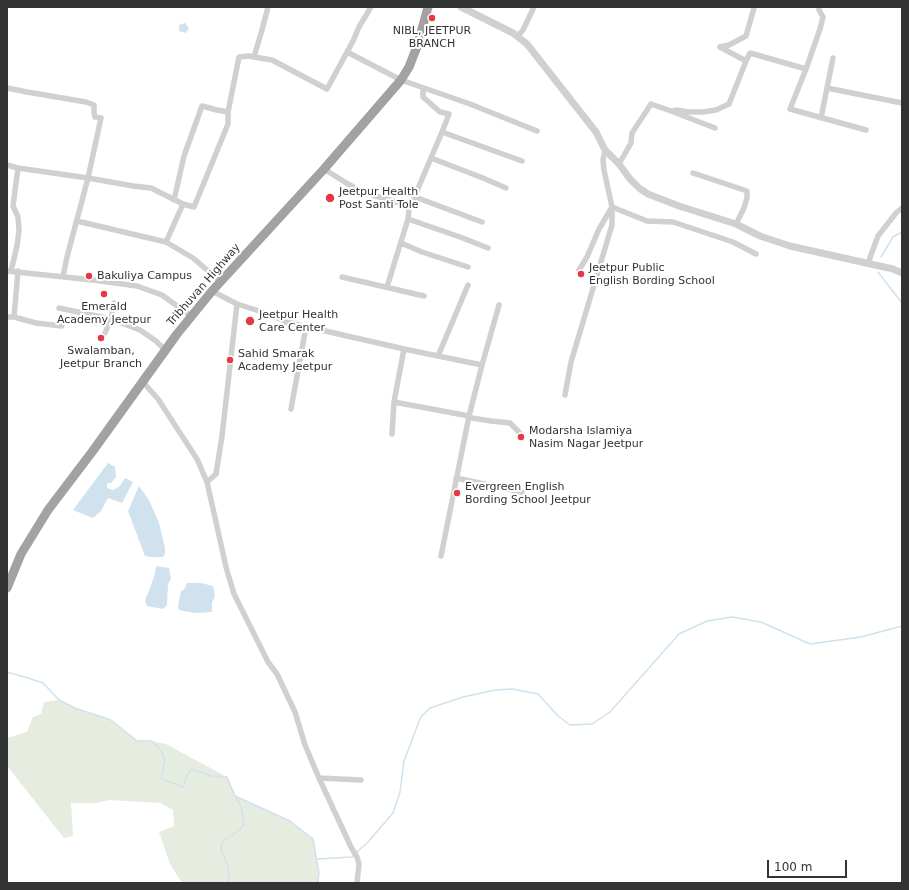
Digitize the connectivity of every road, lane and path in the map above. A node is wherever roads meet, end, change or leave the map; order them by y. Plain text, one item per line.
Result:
1 (268, 7) edge
2 (371, 7) edge
3 (428, 7) edge
4 (461, 7) edge
5 (534, 7) edge
6 (754, 7) edge
7 (819, 7) edge
8 (517, 37) junction
9 (347, 52) junction
10 (254, 57) junction
11 (833, 58) dead end
12 (746, 61) junction
13 (806, 69) junction
14 (401, 80) junction
15 (7, 88) edge
16 (423, 88) junction
17 (827, 88) junction
18 (902, 103) edge
19 (671, 111) junction
20 (228, 112) junction
21 (821, 118) junction
22 (715, 128) dead end
23 (866, 130) dead end
24 (537, 131) dead end
25 (442, 132) junction
26 (605, 150) junction
27 (431, 158) junction
28 (522, 162) dead end
29 (619, 164) junction
30 (7, 165) edge
31 (18, 168) junction
32 (324, 169) junction
33 (693, 172) dead end
34 (88, 178) junction
35 (506, 188) dead end
36 (415, 197) junction
37 (174, 200) junction
38 (183, 204) junction
39 (411, 205) junction
40 (612, 206) junction
41 (902, 208) edge
42 (408, 219) junction
43 (77, 221) junction
44 (482, 222) dead end
45 (736, 224) junction
46 (166, 242) junction
47 (401, 243) junction
48 (488, 248) dead end
49 (756, 254) dead end
50 (868, 263) junction
51 (468, 267) dead end
52 (579, 270) dead end
53 (9, 271) edge
54 (18, 271) junction
55 (902, 273) edge
56 (63, 276) junction
57 (342, 277) dead end
58 (221, 282) junction
59 (468, 285) dead end
60 (388, 287) junction
61 (212, 291) junction
62 (424, 296) dead end
63 (114, 303) dead end
64 (237, 304) junction
65 (500, 305) dead end
66 (60, 308) dead end
67 (191, 316) junction
68 (7, 317) edge
69 (14, 317) junction
70 (110, 319) junction
71 (62, 326) dead end
72 (306, 327) junction
73 (105, 333) dead end
74 (404, 349) junction
75 (165, 350) junction
76 (438, 356) junction
77 (482, 365) junction
78 (143, 382) junction
79 (565, 395) dead end
80 (394, 402) junction
81 (291, 409) dead end
82 (469, 416) junction
83 (519, 432) dead end
84 (392, 434) dead end
85 (456, 478) junction
86 (208, 482) junction
87 (522, 492) dead end
88 (440, 556) dead end
89 (7, 588) edge
90 (319, 778) junction
91 (361, 780) dead end
92 (357, 883) edge

1 - 10 street
2 - 9 street
3 - 14 highway, Tribhuvan Highway
4 - 8 street
5 - 8 street
6 - 12 street
7 - 13 street
8 - 26 street
9 - 10 street
9 - 14 street
10 - 20 street
11 - 17 street
12 - 13 street
12 - 19 street
13 - 21 street
14 - 16 street
14 - 32 highway, Tribhuvan Highway
15 - 34 street
16 - 24 street
16 - 25 street
17 - 18 street
17 - 21 street
19 - 22 street
19 - 29 street
20 - 37 street
20 - 38 street
21 - 23 street
25 - 27 street
25 - 28 street
26 - 29 street
26 - 40 street
27 - 35 street
27 - 36 street
29 - 45 street
30 - 31 street
31 - 34 street
31 - 53 street
32 - 39 street
32 - 58 highway, Tribhuvan Highway
33 - 45 street
34 - 37 street
34 - 43 street
36 - 39 street
36 - 44 street
37 - 38 street
38 - 46 street
39 - 42 street
40 - 49 street
40 - 52 street
40 - 79 street
41 - 50 street
42 - 47 street
42 - 48 street
43 - 46 street
43 - 56 street
45 - 50 street
46 - 58 street
47 - 51 street
47 - 60 street
50 - 55 street
53 - 54 street
54 - 56 street
54 - 69 street
56 - 67 street
57 - 60 street
58 - 61 highway, Tribhuvan Highway
59 - 76 street
60 - 62 street
61 - 64 street
61 - 67 highway, Tribhuvan Highway
63 - 70 street
64 - 72 street
64 - 86 street
65 - 77 street
66 - 70 street
67 - 75 highway, Tribhuvan Highway
68 - 69 street
69 - 71 street
70 - 73 street
70 - 75 street
72 - 74 street
72 - 81 street
74 - 76 street
74 - 80 street
75 - 78 highway, Tribhuvan Highway
76 - 77 street
77 - 82 street
78 - 86 street
78 - 89 highway, Tribhuvan Highway
80 - 82 street
80 - 84 street
82 - 83 street
82 - 85 street
85 - 87 street
85 - 88 street
86 - 90 street
90 - 91 street
90 - 92 street

